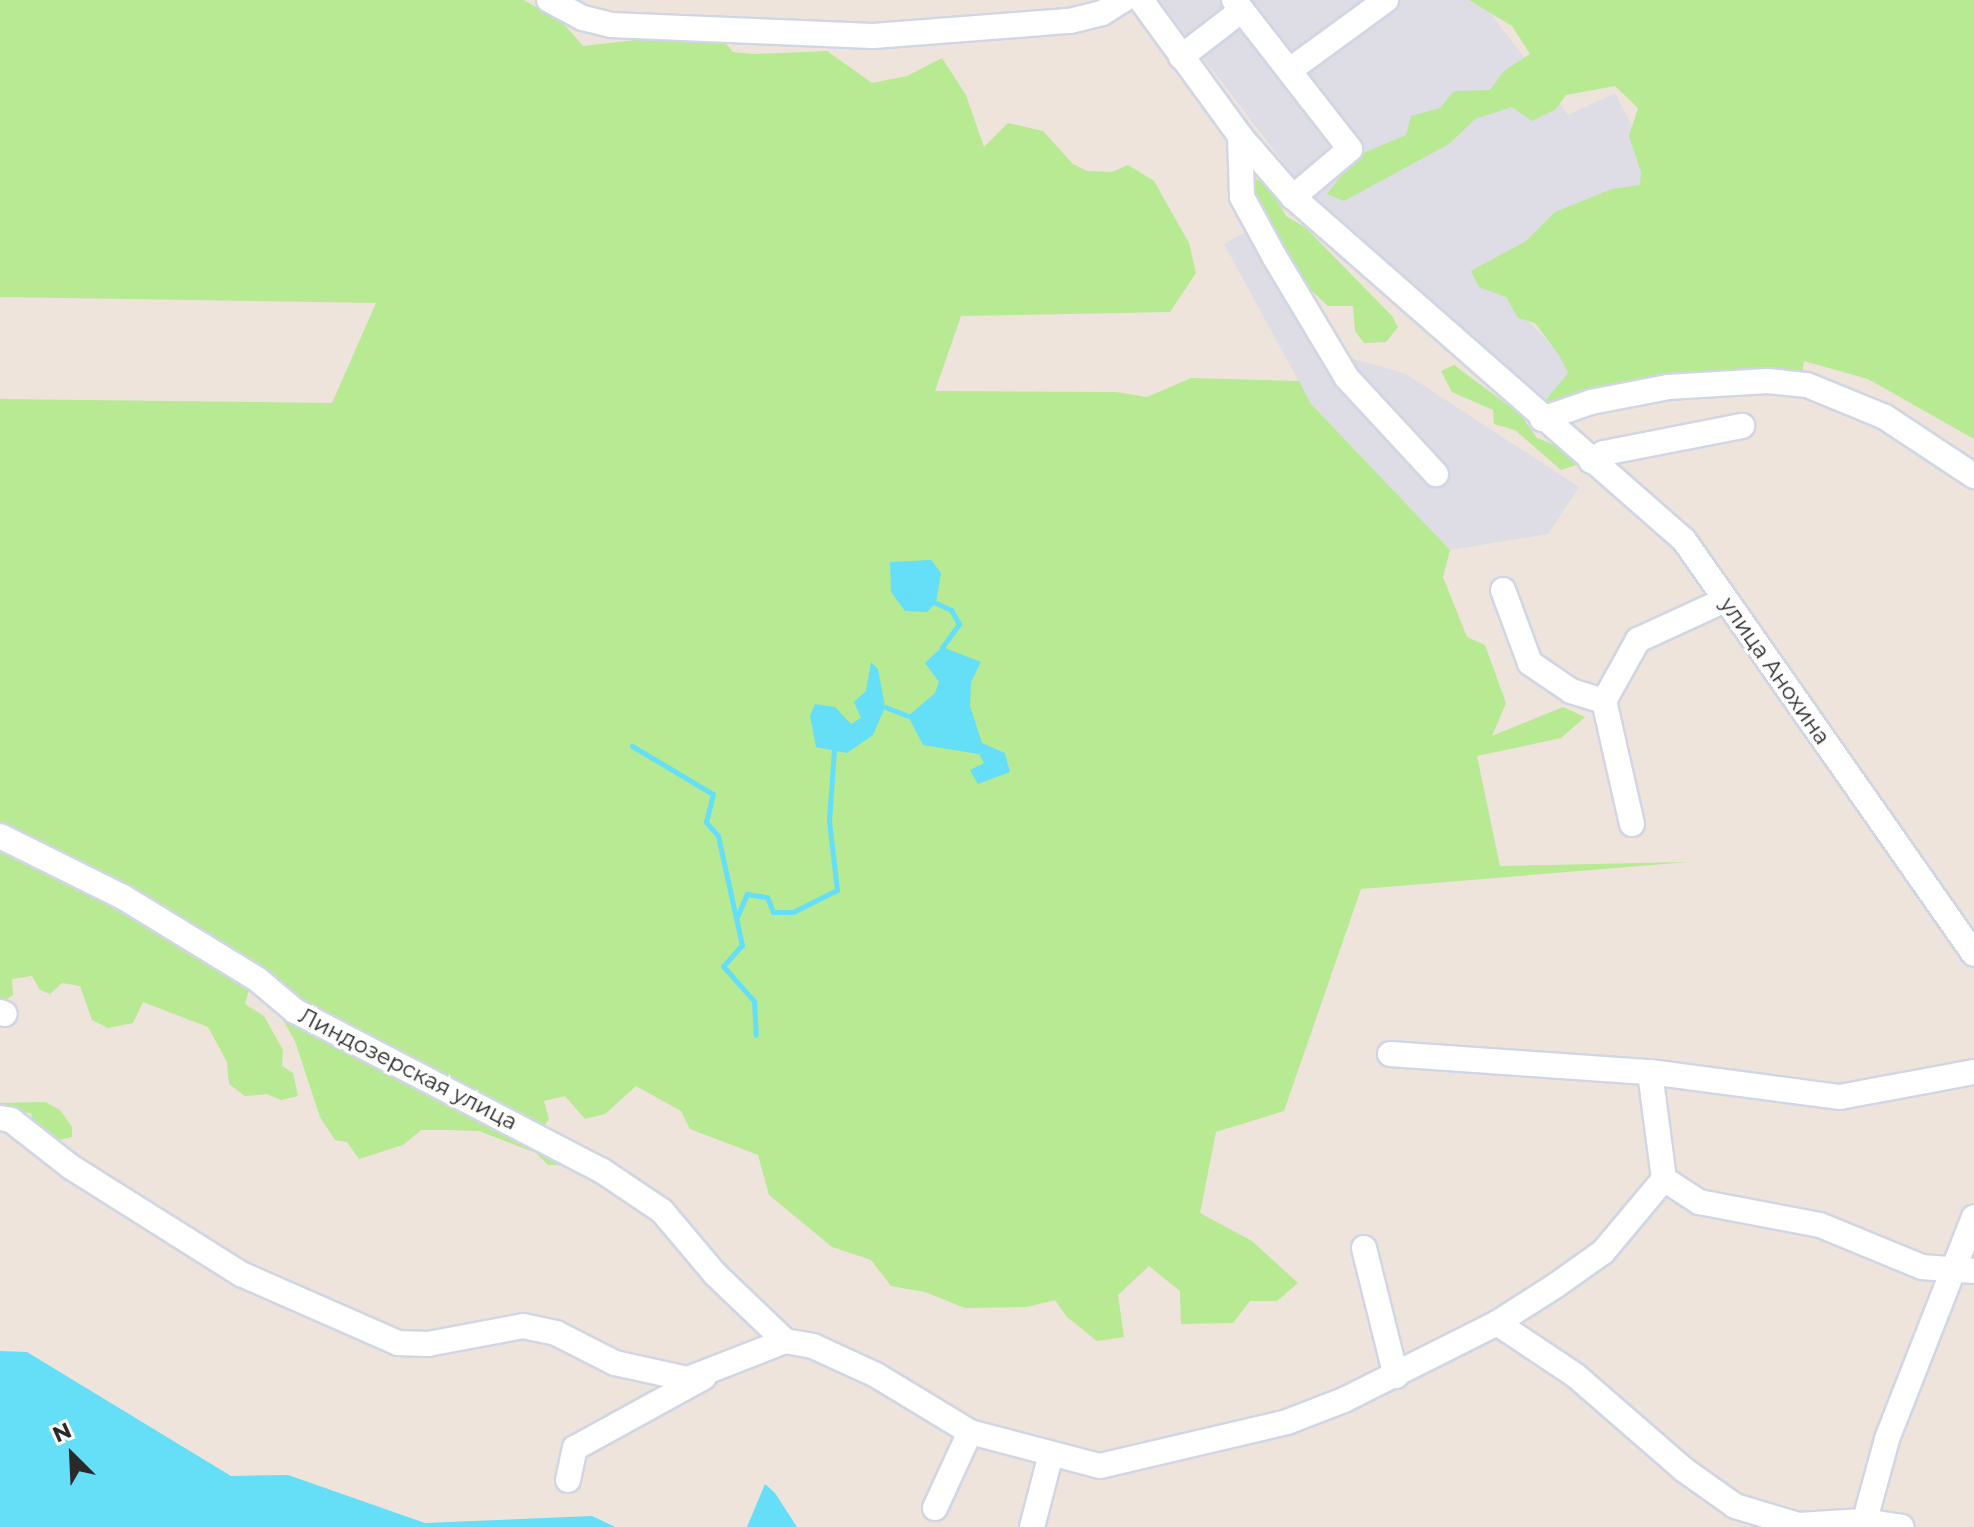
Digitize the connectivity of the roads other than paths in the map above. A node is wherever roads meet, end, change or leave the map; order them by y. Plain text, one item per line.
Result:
1 (549, 0) edge
2 (1123, 0) edge
3 (1141, 0) edge
4 (1386, 0) edge
5 (1238, 5) edge
6 (1181, 57) junction
7 (1290, 70) junction
8 (1240, 136) junction
9 (1293, 197) junction
10 (1542, 419) junction
11 (1742, 426) dead end
12 (1591, 461) junction
13 (1436, 474) dead end
14 (1974, 476) edge
15 (1503, 590) dead end
16 (1725, 600) junction
17 (1604, 701) junction
18 (1632, 824) dead end
19 (0, 836) edge
20 (1974, 954) edge
21 (1390, 1054) dead end
22 (1650, 1072) junction
23 (1974, 1072) edge
24 (0, 1118) edge
25 (1664, 1179) junction
26 (1974, 1217) edge
27 (1364, 1248) dead end
28 (1965, 1268) edge
29 (1497, 1323) junction
30 (785, 1341) junction
31 (1396, 1376) junction
32 (704, 1377) junction
33 (970, 1432) junction
34 (1051, 1454) junction
35 (568, 1480) dead end
36 (935, 1508) dead end
37 (1864, 1524) edge
38 (1032, 1527) edge
39 (1902, 1527) edge

1 - 2 street
3 - 6 street, улица Анохина
4 - 7 street
5 - 6 street
5 - 7 street
6 - 8 street, улица Анохина
7 - 9 street
8 - 9 street, улица Анохина
8 - 13 street
9 - 10 street, улица Анохина
10 - 12 street, улица Анохина
10 - 14 street
11 - 12 street
12 - 16 street, улица Анохина
15 - 17 street
16 - 17 street
16 - 20 street, улица Анохина
17 - 18 street
19 - 30 street, Линдозерская улица
21 - 22 street
22 - 23 street
22 - 25 street
24 - 32 street
25 - 28 street
25 - 29 street, Линдозерская улица
26 - 28 street
27 - 31 street
28 - 37 street
29 - 31 street, Линдозерская улица
29 - 37 street
30 - 32 street
30 - 33 street, Линдозерская улица
31 - 34 street, Линдозерская улица
32 - 35 street
33 - 34 street, Линдозерская улица
33 - 36 street
34 - 38 street
37 - 39 street

